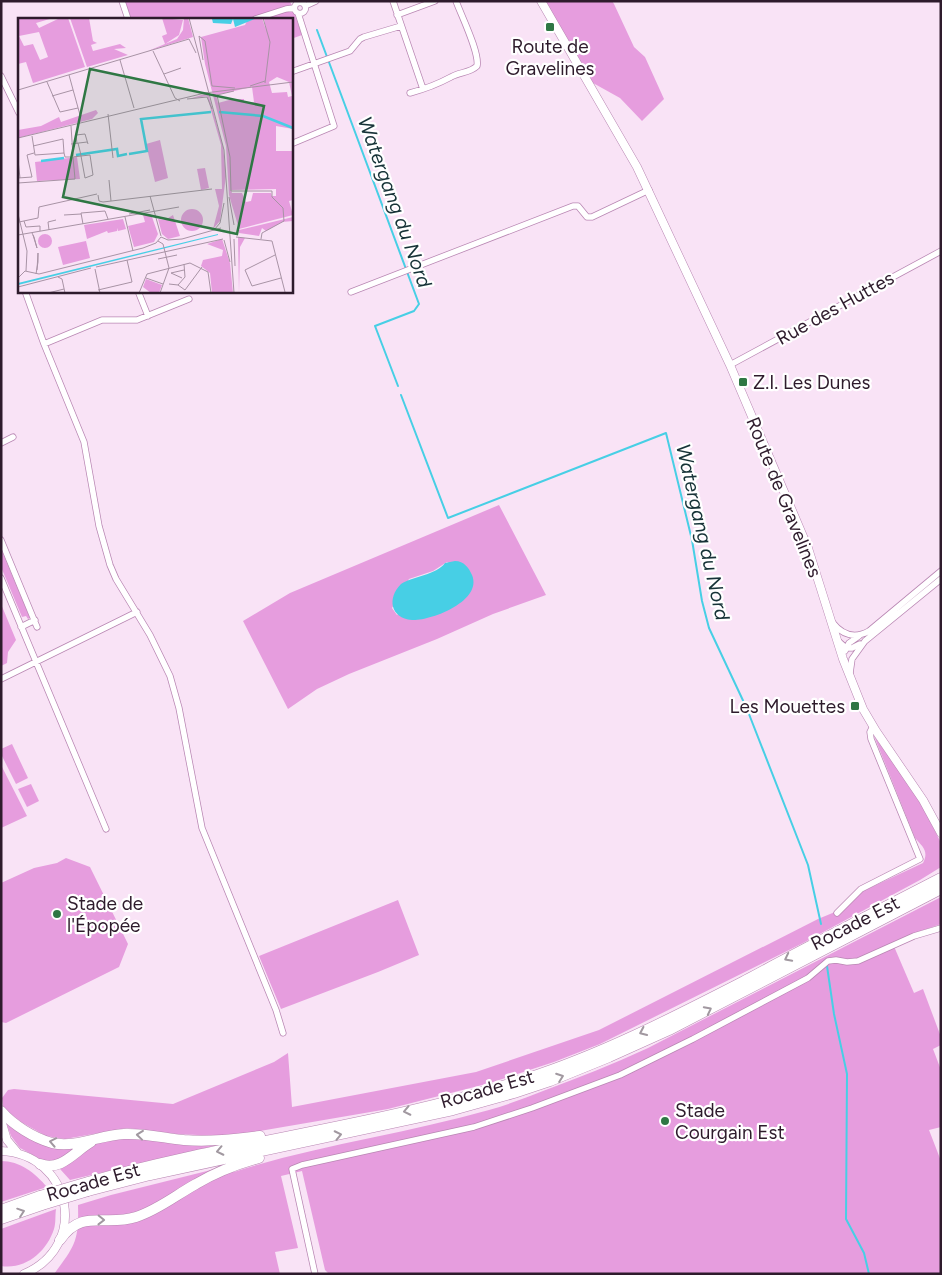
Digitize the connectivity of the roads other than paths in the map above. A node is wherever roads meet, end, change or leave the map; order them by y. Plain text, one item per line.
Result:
1 (122, 1) edge
2 (316, 1) edge
3 (392, 1) edge
4 (435, 1) edge
5 (456, 1) edge
6 (541, 1) edge
7 (297, 6) edge
8 (305, 6) junction
9 (397, 15) junction
10 (128, 18) edge
11 (258, 18) edge
12 (400, 26) junction
13 (314, 63) junction
14 (292, 72) edge
15 (1, 76) edge
16 (423, 89) junction
17 (410, 93) dead end
18 (18, 111) edge
19 (292, 144) edge
20 (649, 190) junction
21 (941, 251) edge
22 (25, 292) edge
23 (138, 292) edge
24 (352, 292) dead end
25 (189, 299) dead end
26 (148, 316) junction
27 (44, 344) junction
28 (730, 365) junction
29 (13, 437) dead end
30 (1, 443) edge
31 (1, 540) edge
32 (941, 572) edge
33 (1, 578) edge
34 (941, 579) edge
35 (137, 612) junction
36 (831, 620) junction
37 (21, 627) junction
38 (861, 635) junction
39 (837, 639) junction
40 (865, 641) junction
41 (846, 648) junction
42 (843, 659) junction
43 (36, 662) junction
44 (850, 678) junction
45 (1, 679) edge
46 (873, 726) junction
47 (106, 829) dead end
48 (941, 833) edge
49 (941, 878) edge
50 (941, 889) edge
51 (837, 912) dead end
52 (941, 928) edge
53 (283, 1033) dead end
54 (1, 1111) edge
55 (1, 1120) edge
56 (353, 1122) junction
57 (102, 1138) junction
58 (290, 1146) junction
59 (1, 1151) edge
60 (19, 1153) junction
61 (40, 1164) junction
62 (88, 1186) junction
63 (41, 1201) junction
64 (1, 1210) edge
65 (1, 1220) edge
66 (60, 1240) junction
67 (24, 1274) edge
68 (315, 1274) edge

1 - 10 street
2 - 8 street
3 - 9 street
4 - 9 street
5 - 16 street
6 - 20 main road, Route de Gravelines
7 - 8 street
7 - 8 street
7 - 11 street
7 - 13 street
9 - 12 street
12 - 13 street
12 - 16 street
13 - 14 street
13 - 19 street
15 - 18 street
16 - 17 street
20 - 24 street
20 - 28 main road, Route de Gravelines
21 - 28 street, Rue des Huttes
22 - 27 street
23 - 26 street
25 - 26 street
26 - 27 street
27 - 35 street
28 - 36 main road, Route de Gravelines
29 - 30 street
31 - 37 street
32 - 38 street
33 - 37 street
34 - 40 street
35 - 43 street
35 - 53 street
36 - 38 street
36 - 39 main road, Route de Gravelines
37 - 43 street
38 - 41 street
39 - 41 street
39 - 42 main road, Route de Gravelines
40 - 41 street
40 - 44 street
41 - 42 street
42 - 44 main road, Route de Gravelines
43 - 45 street
43 - 47 street
44 - 46 main road, Route de Gravelines
46 - 48 main road, Route de Gravelines
46 - 51 street
49 -> 56 highway, Rocade Est
58 -> 50 highway, Rocade Est
52 - 68 street
57 -> 54 highway
55 - 60 main road
56 -> 57 highway
56 -> 62 highway, Rocade Est
57 - 61 highway
58 - 62 highway, Rocade Est
66 -> 58 highway
59 - 60 main road
60 - 61 main road
61 - 66 main road
62 - 63 highway, Rocade Est, bridge
63 - 64 highway, Rocade Est
65 -> 63 highway, Rocade Est
66 - 67 main road

